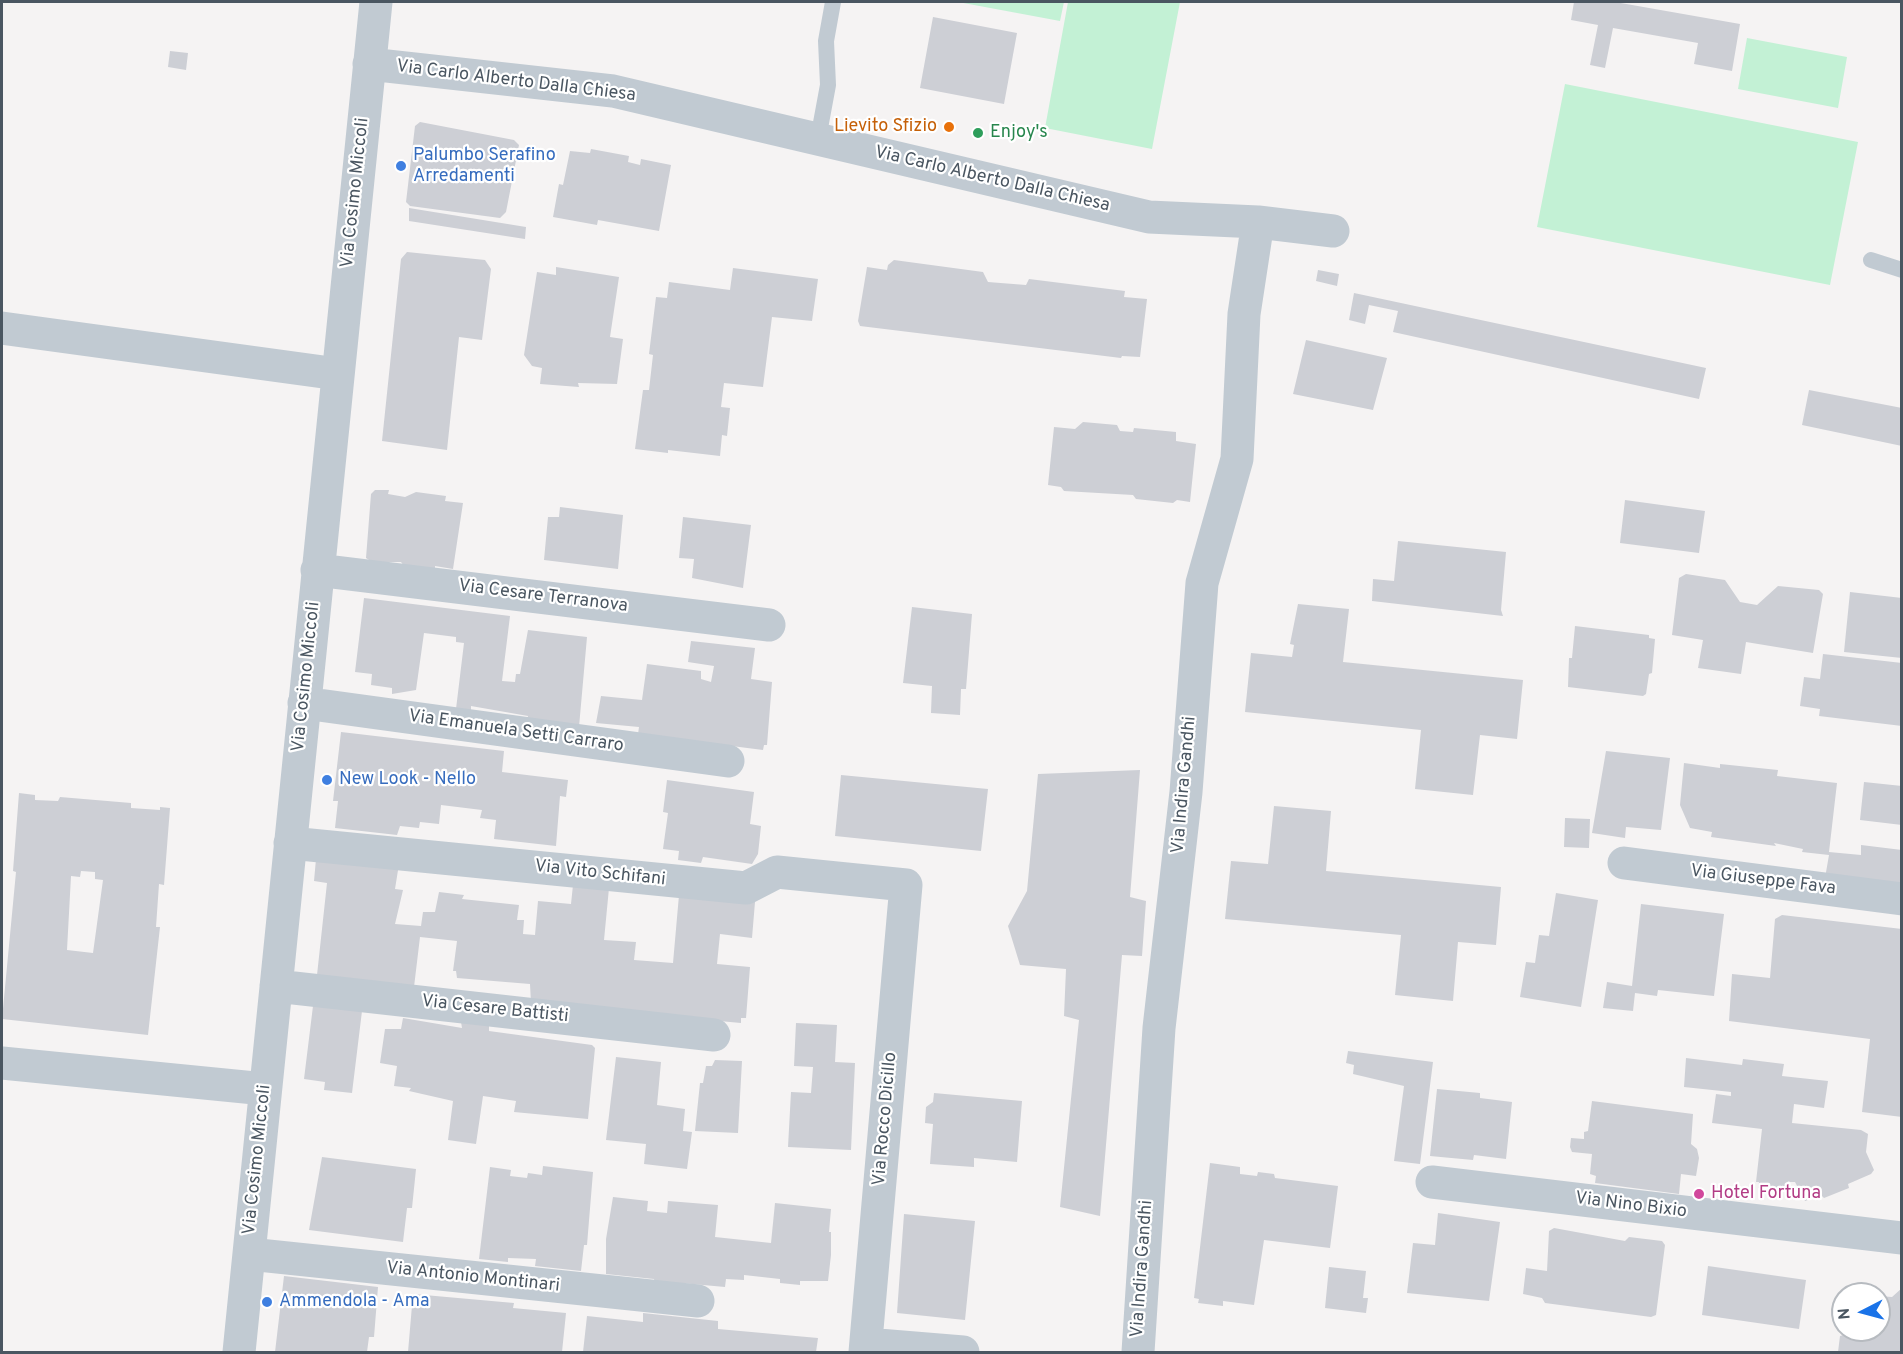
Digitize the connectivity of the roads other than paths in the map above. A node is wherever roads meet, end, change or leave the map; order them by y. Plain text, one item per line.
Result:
1 (376, 2) edge
2 (833, 2) edge
3 (369, 64) junction
4 (818, 139) junction
5 (1258, 222) junction
6 (1333, 231) dead end
7 (1871, 260) dead end
8 (1902, 270) edge
9 (2, 328) edge
10 (338, 374) junction
11 (317, 570) junction
12 (769, 625) dead end
13 (304, 703) junction
14 (728, 761) dead end
15 (290, 843) junction
16 (1624, 863) dead end
17 (906, 885) joint
18 (1902, 899) edge
19 (276, 986) junction
20 (714, 1035) dead end
21 (2, 1063) edge
22 (266, 1089) junction
23 (1432, 1182) dead end
24 (1902, 1238) edge
25 (249, 1254) junction
26 (698, 1301) dead end
27 (866, 1348) edge
28 (239, 1353) edge
29 (963, 1353) edge
30 (1138, 1353) edge

1 - 3 street, Via Cosimo Miccoli
2 - 4 lane
3 - 4 street, Via Carlo Alberto Dalla Chiesa
3 - 10 street, Via Cosimo Miccoli
4 - 5 street, Via Carlo Alberto Dalla Chiesa
5 - 6 street, Via Carlo Alberto Dalla Chiesa
5 - 30 street, Via Indira Gandhi
7 - 8 lane
9 - 10 street
10 - 11 street, Via Cosimo Miccoli
11 - 12 street, Via Cesare Terranova
11 - 13 street, Via Cosimo Miccoli
13 - 14 street, Via Emanuela Setti Carraro
13 - 15 street, Via Cosimo Miccoli
15 - 17 street, Via Vito Schifani
15 - 19 street, Via Cosimo Miccoli
16 - 18 street, Via Giuseppe Fava
17 - 27 street, Via Rocco Dicillo
19 - 20 street, Via Cesare Battisti
19 - 22 street, Via Cosimo Miccoli
21 - 22 street
22 - 25 street, Via Cosimo Miccoli
23 - 24 street, Via Nino Bixio
25 - 26 street, Via Antonio Montinari
25 - 28 street, Via Cosimo Miccoli
27 - 29 street

